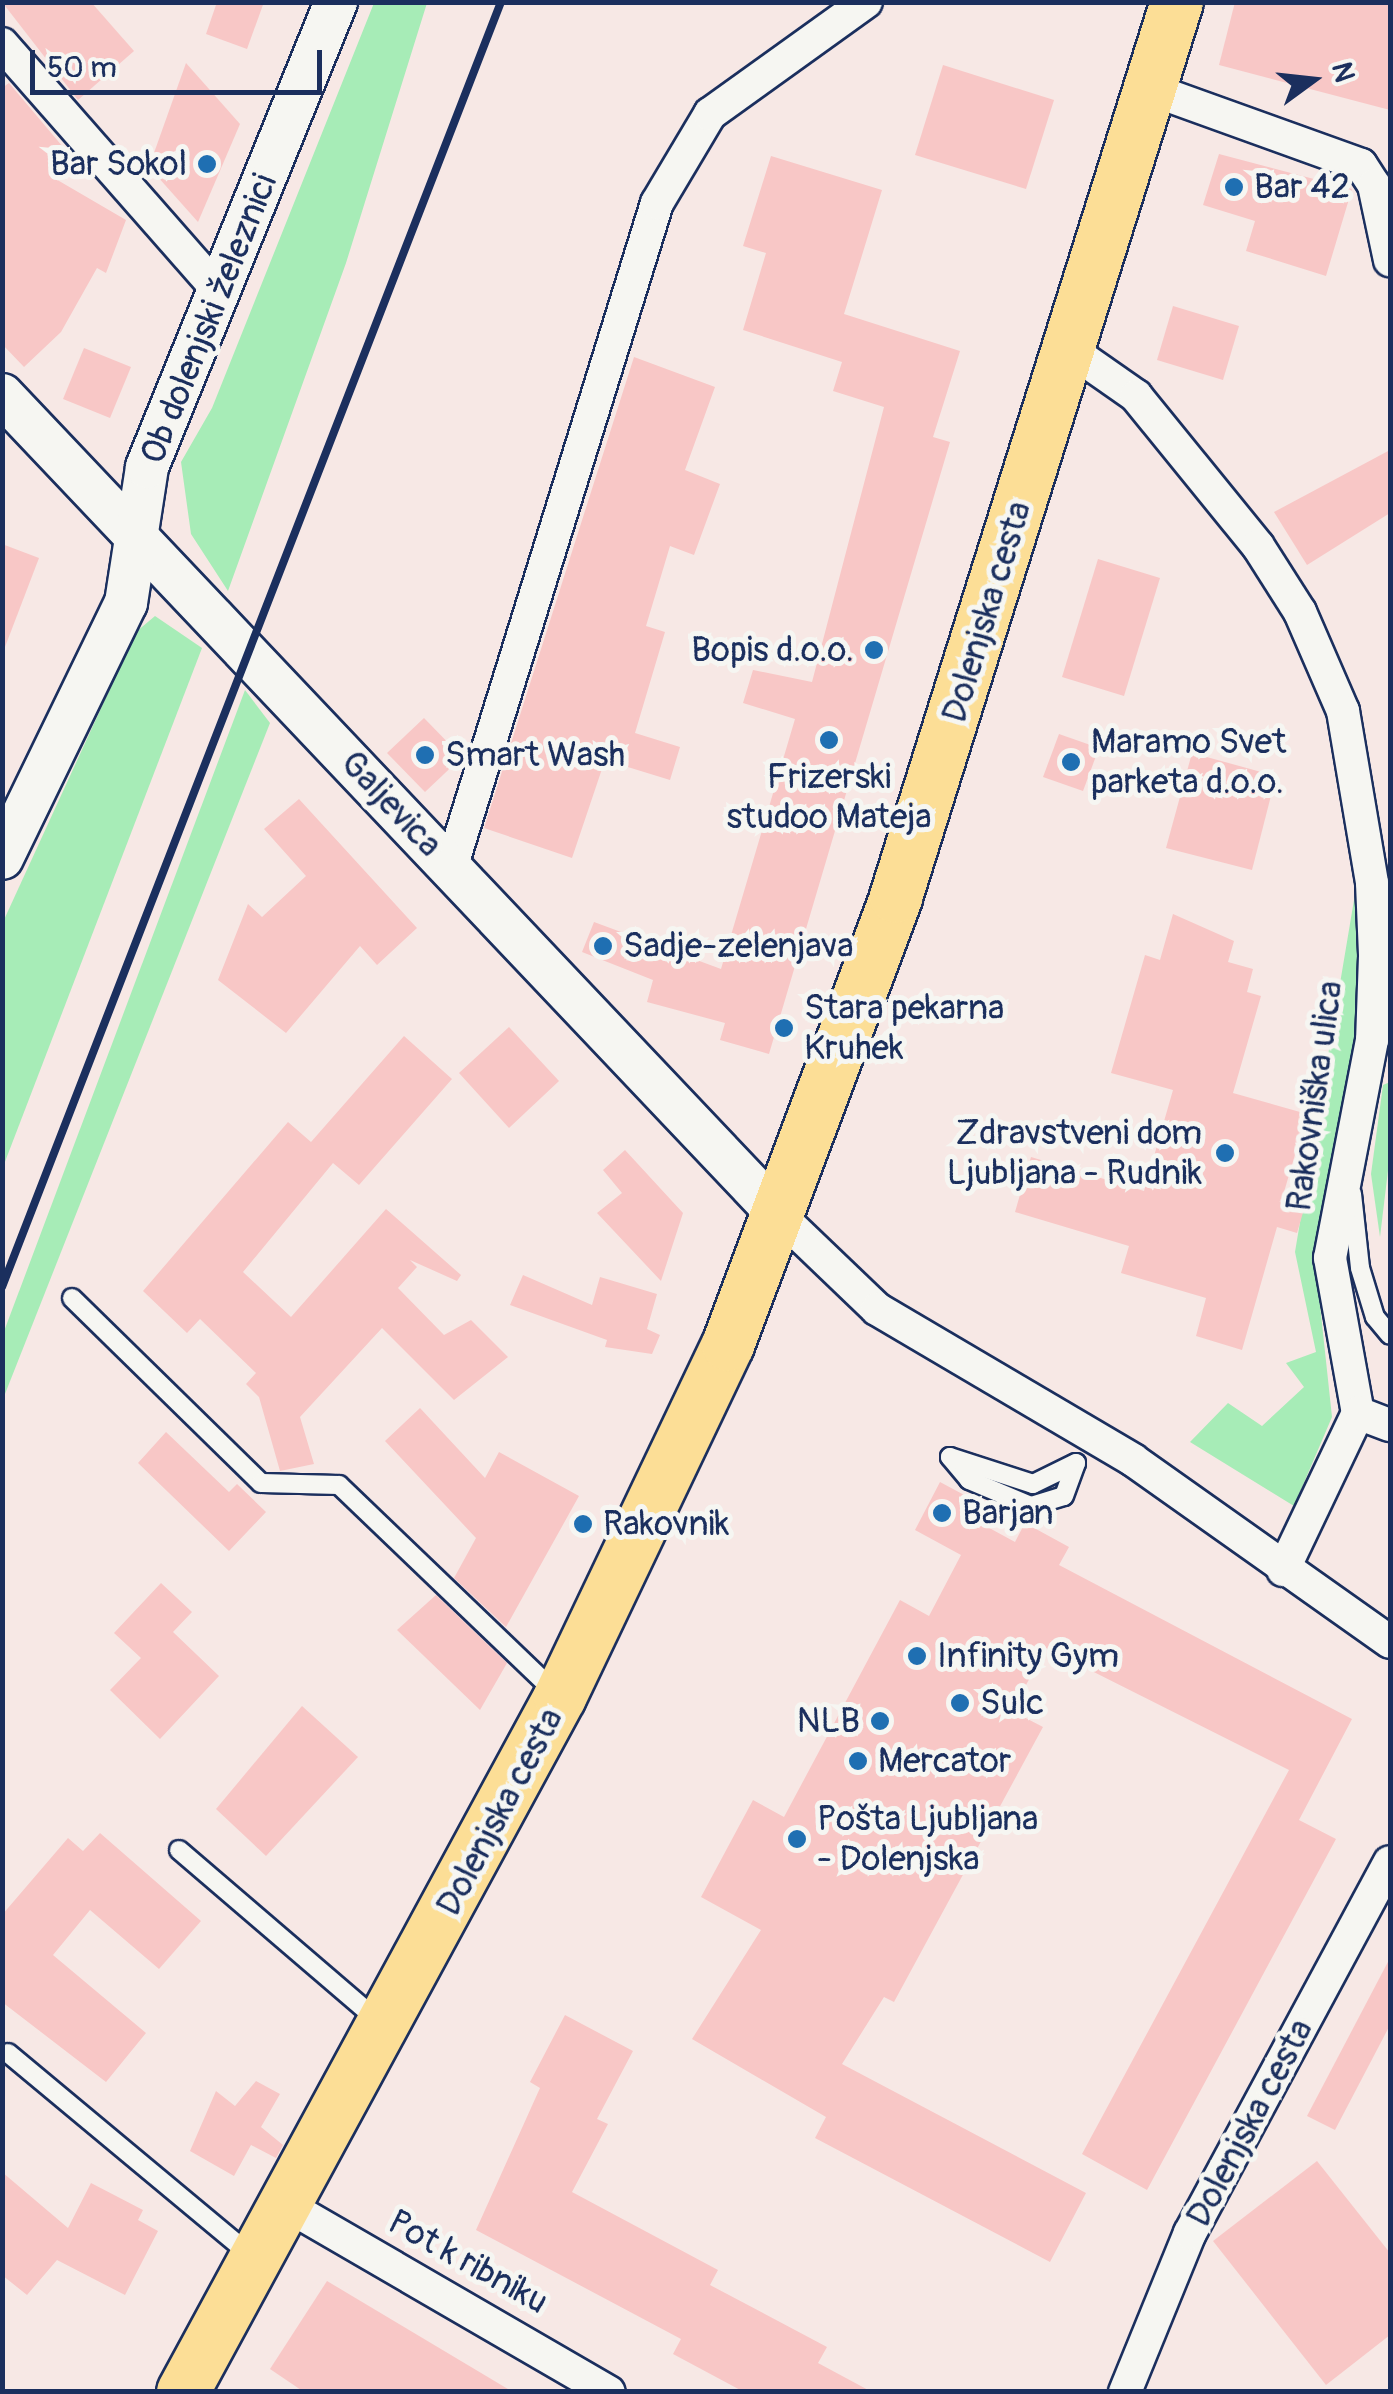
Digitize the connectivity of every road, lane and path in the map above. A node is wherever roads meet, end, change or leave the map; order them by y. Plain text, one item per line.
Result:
1 (866, 2) edge
2 (1177, 2) edge
3 (326, 8) edge
4 (2, 44) edge
5 (1150, 90) junction
6 (1390, 260) edge
7 (219, 291) junction
8 (1068, 349) junction
9 (2, 395) edge
10 (136, 537) junction
11 (2, 858) edge
12 (451, 868) junction
13 (1349, 1168) junction
14 (778, 1214) junction
15 (72, 1298) dead end
16 (1390, 1335) edge
17 (1358, 1413) junction
18 (1390, 1426) edge
19 (1076, 1464) joint
20 (1284, 1570) junction
21 (1390, 1642) edge
22 (560, 1697) junction
23 (178, 1850) dead end
24 (1390, 1862) edge
25 (385, 2026) junction
26 (8, 2053) dead end
27 (286, 2204) junction
28 (256, 2260) junction
29 (183, 2392) edge
30 (609, 2392) edge
31 (1125, 2392) edge

1 - 12 street
2 - 5 main road, Dolenjska cesta
3 - 7 street, Ob dolenjski železnici
4 - 7 street
5 - 6 street
5 - 8 main road, Dolenjska cesta
7 - 10 street, Ob dolenjski železnici
8 - 13 street, Rakovniška ulica
8 - 14 main road, Dolenjska cesta
9 - 10 street, Galjevica
10 - 11 street, Ob dolenjski železnici
10 - 12 street, Galjevica
12 - 14 street, Galjevica
13 - 16 lane
13 - 17 street, Rakovniška ulica
14 - 20 street
14 - 22 main road, Dolenjska cesta
15 - 22 lane
17 - 18 street
17 - 20 street
19 - 19 lane
20 - 21 street
22 - 25 main road, Dolenjska cesta
23 - 25 lane
24 - 31 street, Dolenjska cesta
25 - 27 main road, Dolenjska cesta
26 - 28 lane
27 - 28 main road, Dolenjska cesta
27 - 30 street, Pot k ribniku
28 - 29 main road, Dolenjska cesta

